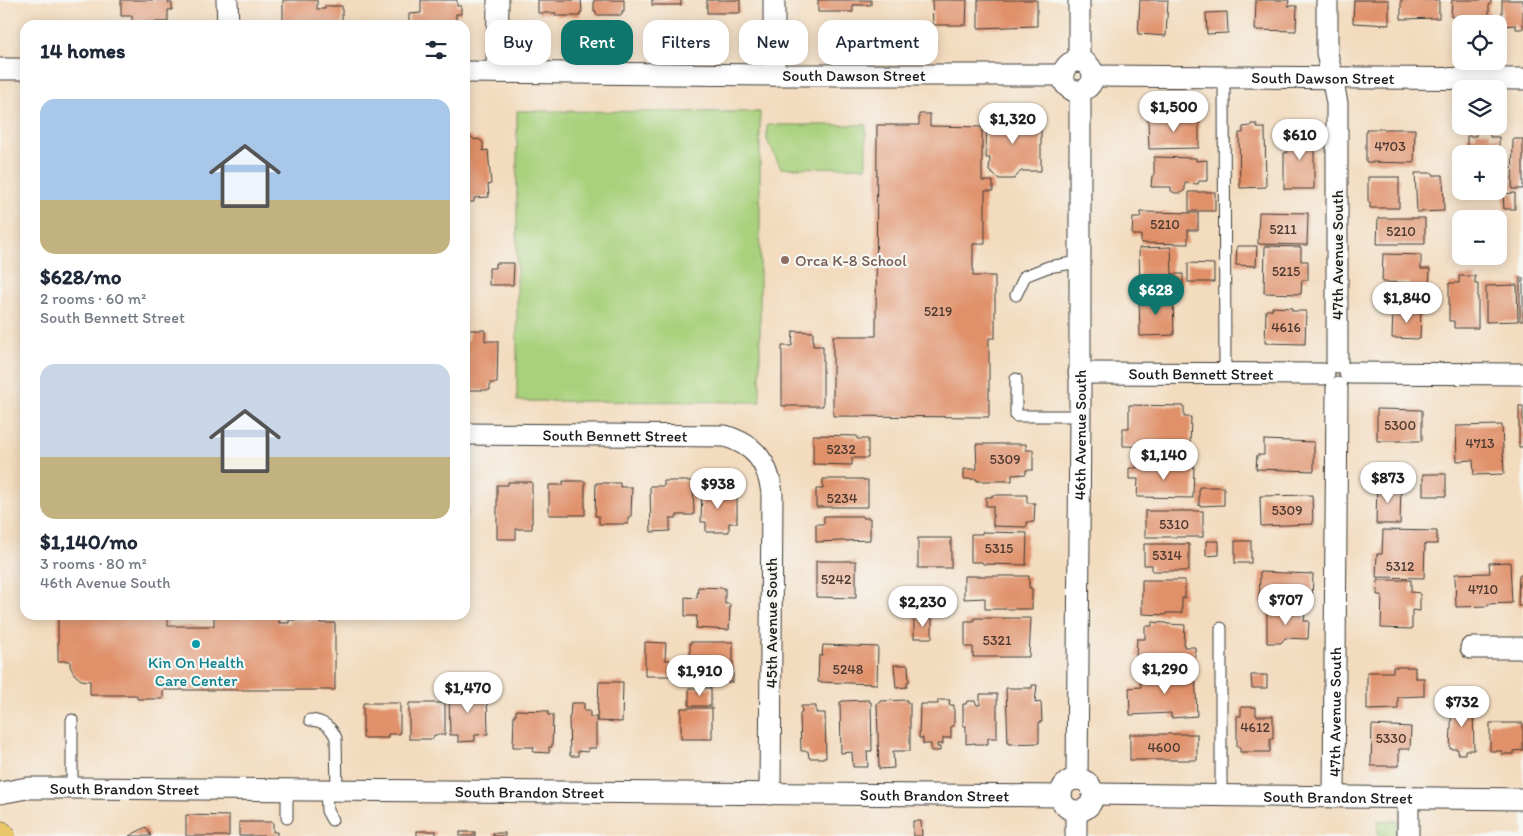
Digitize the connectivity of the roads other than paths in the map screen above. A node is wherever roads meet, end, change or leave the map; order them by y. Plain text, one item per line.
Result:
1 (228, 0) edge
2 (498, 0) edge
3 (774, 0) edge
4 (1080, 0) edge
5 (1327, 0) edge
6 (228, 20) edge
7 (0, 69) edge
8 (20, 69) edge
9 (470, 72) edge
10 (498, 72) junction
11 (774, 75) junction
12 (1084, 76) junction
13 (1224, 76) junction
14 (1331, 78) junction
15 (1523, 79) edge
16 (1079, 262) junction
17 (1016, 294) dead end
18 (1079, 373) junction
19 (1225, 374) junction
20 (1337, 374) junction
21 (1523, 374) edge
22 (1016, 379) dead end
23 (1080, 416) junction
24 (470, 434) edge
25 (758, 455) joint
26 (1222, 628) dead end
27 (1471, 648) dead end
28 (1523, 648) edge
29 (72, 720) dead end
30 (310, 720) dead end
31 (1077, 779) junction
32 (72, 788) junction
33 (287, 790) junction
34 (332, 790) junction
35 (0, 793) edge
36 (770, 794) junction
37 (1093, 794) junction
38 (1061, 796) junction
39 (1221, 796) junction
40 (1334, 797) junction
41 (1408, 798) junction
42 (1523, 799) edge
43 (1076, 811) junction
44 (287, 818) dead end
45 (332, 820) dead end
46 (1076, 836) edge
47 (1408, 836) edge

1 - 6 street
2 - 10 street
3 - 11 street
4 - 12 street, 46th Avenue South
5 - 14 street, 47th Avenue South
7 - 8 street
9 - 10 street, South Dawson Street
10 - 11 street, South Dawson Street
11 - 12 street, South Dawson Street
12 - 13 street, South Dawson Street
12 - 16 street, 46th Avenue South
13 - 14 street, South Dawson Street
13 - 19 lane
14 - 15 street, South Dawson Street
14 - 20 street, 47th Avenue South
16 - 17 lane
16 - 18 street, 46th Avenue South
18 - 19 street, South Bennett Street
18 - 23 street, 46th Avenue South
19 - 20 street, South Bennett Street
20 - 21 street, South Bennett Street
20 - 40 street, 47th Avenue South
22 - 23 lane
23 - 31 street, 46th Avenue South
24 - 25 street, South Bennett Street
25 - 36 street, 45th Avenue South
26 - 39 lane
27 - 28 street
29 - 32 lane
30 - 34 lane
31 - 37 street
31 - 38 street
32 - 33 street, South Brandon Street
32 - 35 street, South Brandon Street
33 - 34 street, South Brandon Street
33 - 44 lane
34 - 36 street, South Brandon Street
34 - 45 lane
36 - 38 street, South Brandon Street
37 - 39 street, South Brandon Street
37 - 43 street
38 - 43 street
39 - 40 street, South Brandon Street
40 - 41 street, South Brandon Street
41 - 42 street, South Brandon Street
41 - 47 street
43 - 46 street

